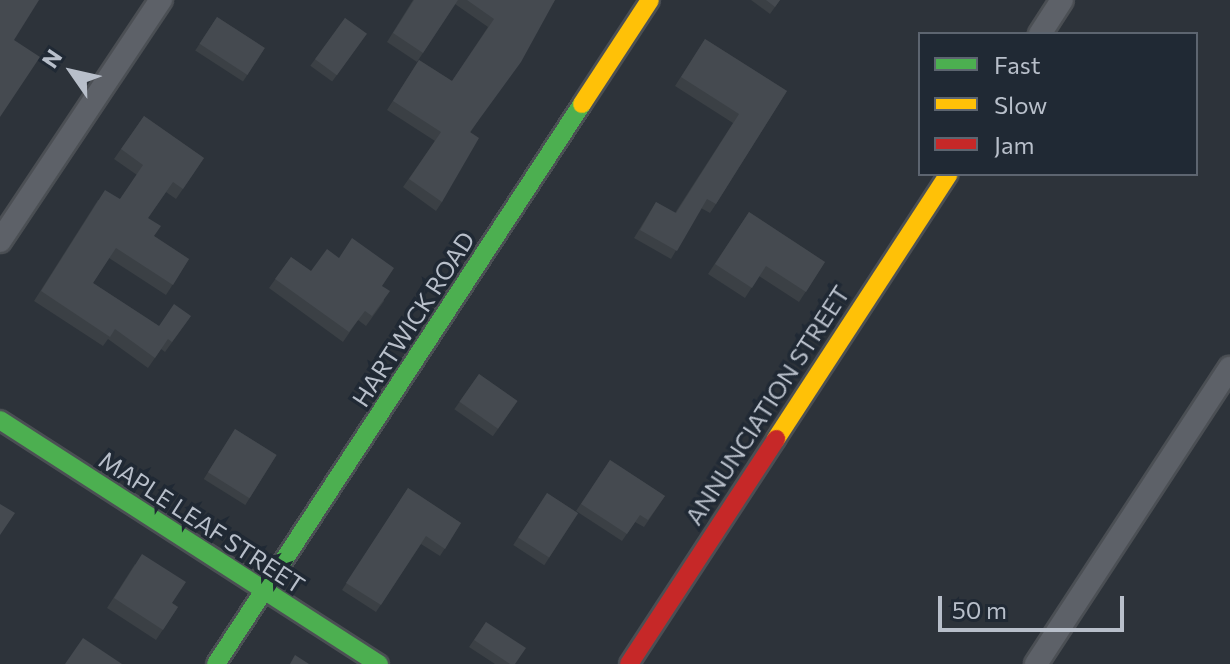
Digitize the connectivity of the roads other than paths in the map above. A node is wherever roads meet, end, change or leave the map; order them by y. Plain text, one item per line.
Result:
1 (161, 0) edge
2 (650, 0) edge
3 (1062, 0) edge
4 (1041, 32) edge
5 (948, 176) edge
6 (0, 241) edge
7 (1230, 368) edge
8 (0, 420) edge
9 (264, 590) junction
10 (216, 664) edge
11 (379, 664) edge
12 (629, 664) edge
13 (1036, 664) edge

1 - 6 street
2 - 9 street, HARTWICK ROAD
3 - 4 street
5 - 12 street, ANNUNCIATION STREET
7 - 13 street
8 - 9 street, MAPLE LEAF STREET
9 - 10 street, HARTWICK ROAD
9 - 11 street, MAPLE LEAF STREET

